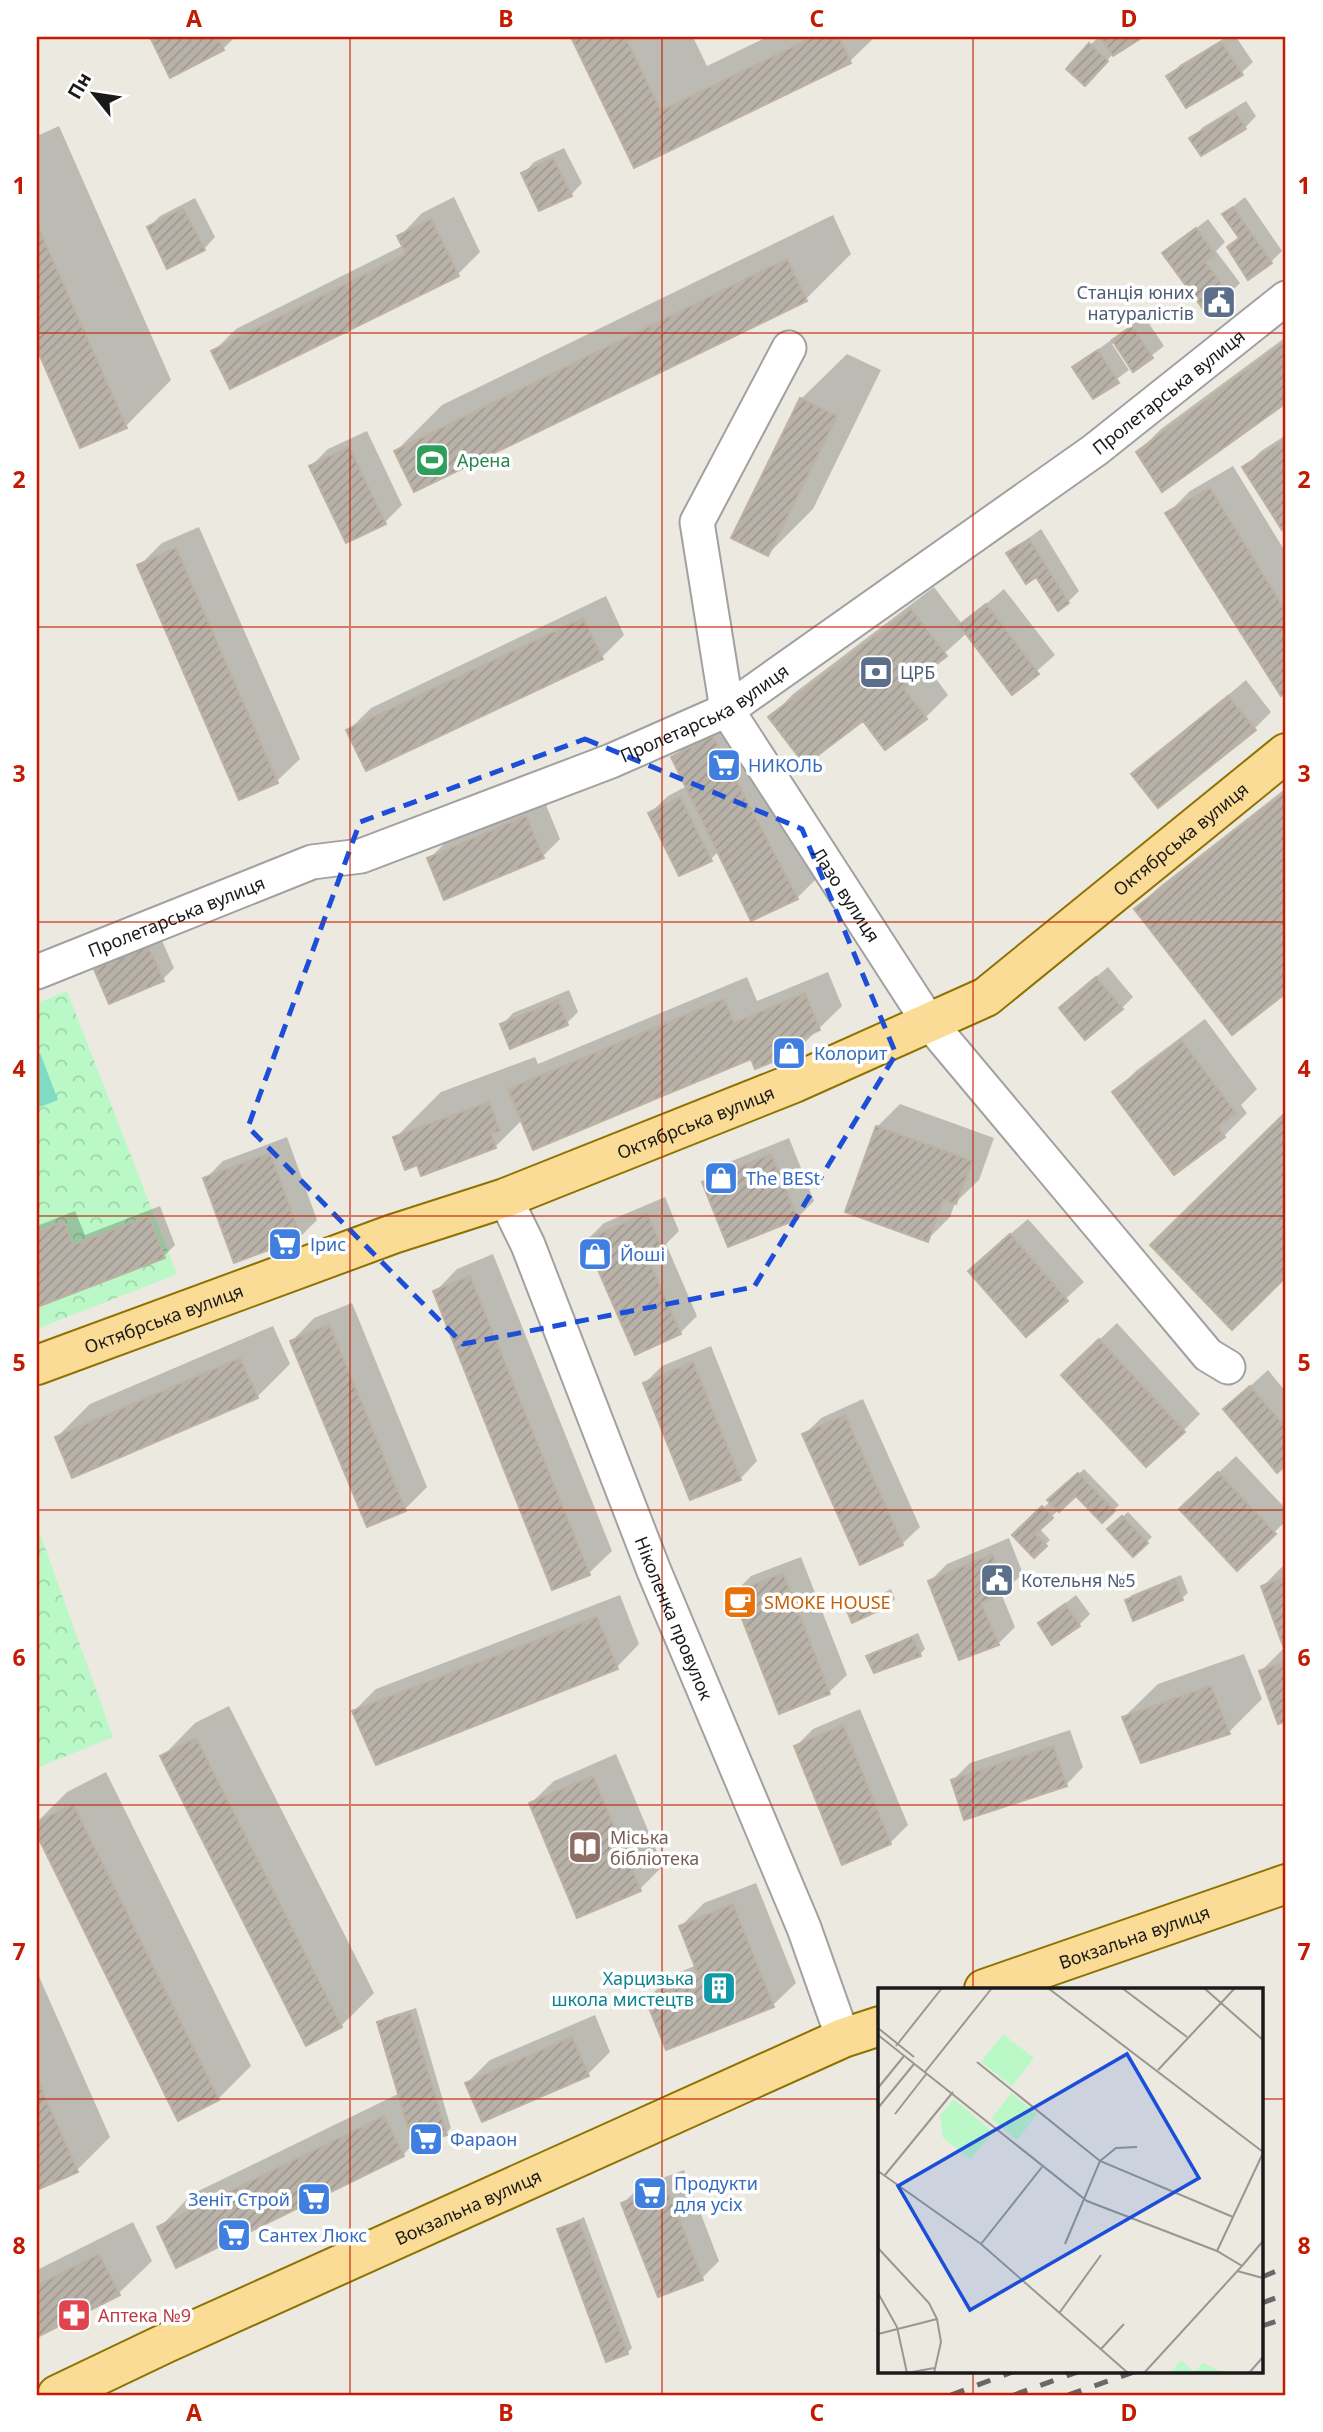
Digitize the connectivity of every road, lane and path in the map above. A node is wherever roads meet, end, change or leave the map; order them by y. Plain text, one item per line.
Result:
1 (1286, 298) edge
2 (789, 348) dead end
3 (727, 710) junction
4 (1286, 754) edge
5 (37, 972) edge
6 (928, 1021) junction
7 (505, 1198) junction
8 (37, 1365) edge
9 (1228, 1367) dead end
10 (1286, 1884) edge
11 (987, 1988) edge
12 (878, 2026) edge
13 (843, 2038) junction
14 (57, 2395) edge

1 - 3 street, Пролетарська вулиця
2 - 3 street, Лазо вулиця
3 - 5 street, Пролетарська вулиця
3 - 6 street, Лазо вулиця
4 - 6 main road, Октябрська вулиця
6 - 7 main road, Октябрська вулиця
6 - 9 street, Лазо вулиця
7 - 8 main road, Октябрська вулиця
7 - 13 street, Ніколенка провулок
10 - 11 main road, Вокзальна вулиця
12 - 13 main road, Вокзальна вулиця
13 - 14 main road, Вокзальна вулиця

